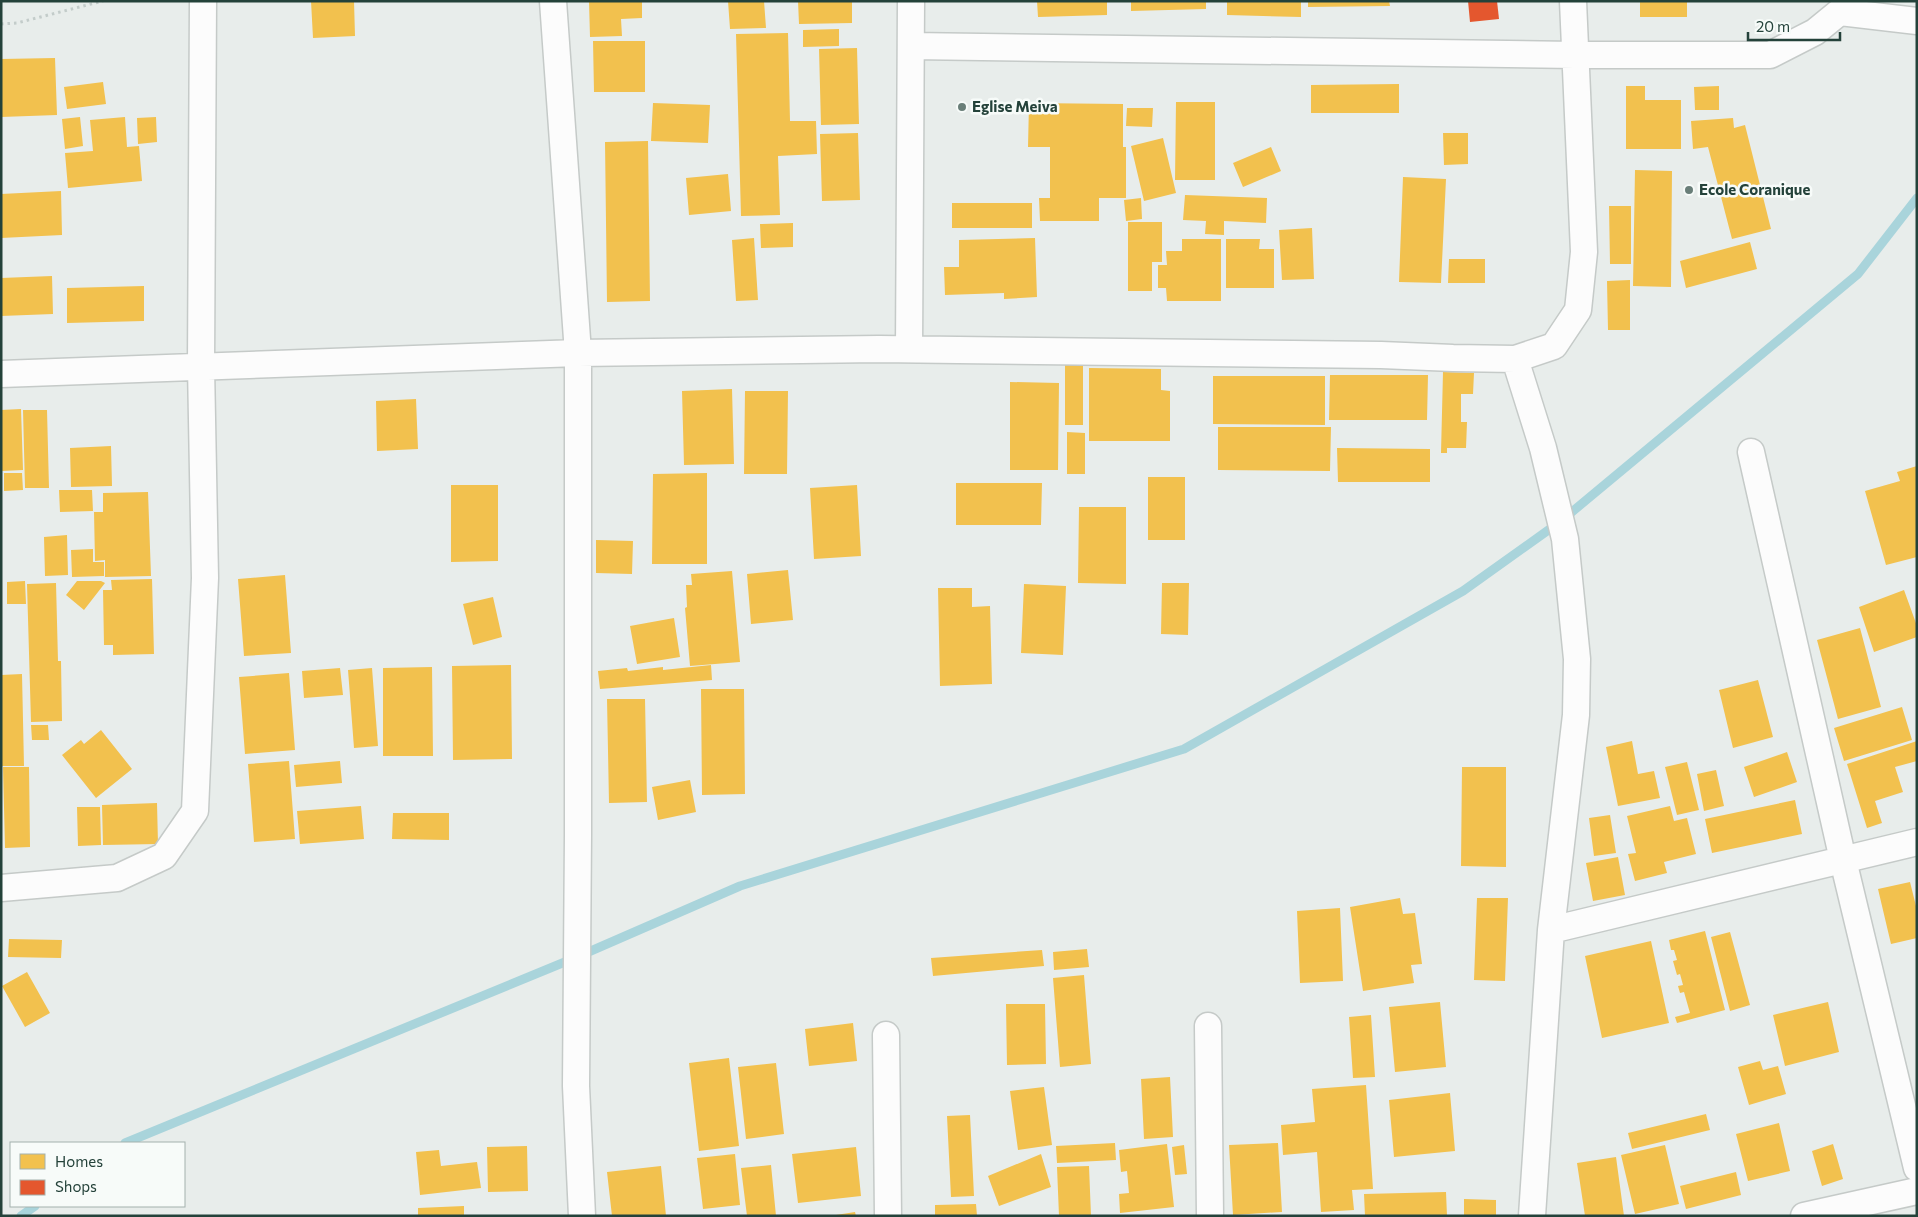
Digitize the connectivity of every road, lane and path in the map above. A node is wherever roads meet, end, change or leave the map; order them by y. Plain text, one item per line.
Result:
1 (103, 1) edge
2 (202, 1) edge
3 (553, 1) edge
4 (911, 1) edge
5 (1573, 1) edge
6 (1847, 7) edge
7 (1917, 21) edge
8 (1, 24) edge
9 (911, 46) junction
10 (1576, 55) junction
11 (909, 349) junction
12 (578, 353) junction
13 (1515, 359) junction
14 (201, 366) junction
15 (1, 374) edge
16 (1751, 452) dead end
17 (1917, 842) edge
18 (1844, 860) junction
19 (1, 888) edge
20 (1551, 930) junction
21 (1208, 1026) dead end
22 (886, 1035) dead end
23 (1917, 1168) edge
24 (1917, 1192) edge
25 (582, 1216) edge
26 (888, 1216) edge
27 (1210, 1216) edge
28 (1532, 1216) edge
29 (1804, 1216) edge

1 - 8 path
2 - 14 street
3 - 12 street
4 - 9 street
5 - 10 street
6 - 7 street
6 - 10 street
9 - 10 street
9 - 11 street
10 - 13 street
11 - 12 street
11 - 13 street
12 - 14 street
12 - 25 street
13 - 20 street
14 - 15 street
14 - 19 street
16 - 18 street
17 - 18 street
18 - 20 street
18 - 23 street
20 - 28 street
21 - 27 street
22 - 26 street
24 - 29 street

